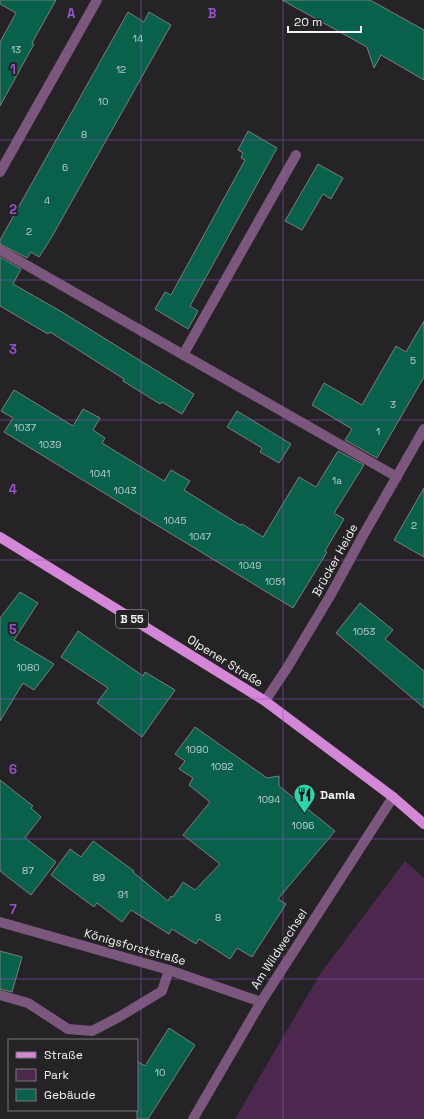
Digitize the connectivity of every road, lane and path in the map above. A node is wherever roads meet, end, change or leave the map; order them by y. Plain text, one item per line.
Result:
1 (97, 0) edge
2 (296, 154) dead end
3 (0, 172) edge
4 (0, 250) edge
5 (184, 355) junction
6 (424, 430) edge
7 (397, 477) junction
8 (0, 537) edge
9 (264, 701) junction
10 (393, 797) junction
11 (424, 824) edge
12 (0, 922) edge
13 (169, 970) junction
14 (0, 995) edge
15 (261, 1002) junction
16 (193, 1119) edge

1 - 3 street
2 - 5 street
4 - 5 street
5 - 7 street
6 - 7 street, Brücker Heide
7 - 9 street, Brücker Heide
8 - 9 main road, Olpener Straße / B 55
9 - 10 main road, Olpener Straße / B 55
10 - 11 main road, Olpener Straße / B 55
10 - 15 street, Am Wildwechsel
12 - 13 street, Königsforststraße
13 - 14 street
13 - 15 street, Königsforststraße
15 - 16 street, Am Wildwechsel

